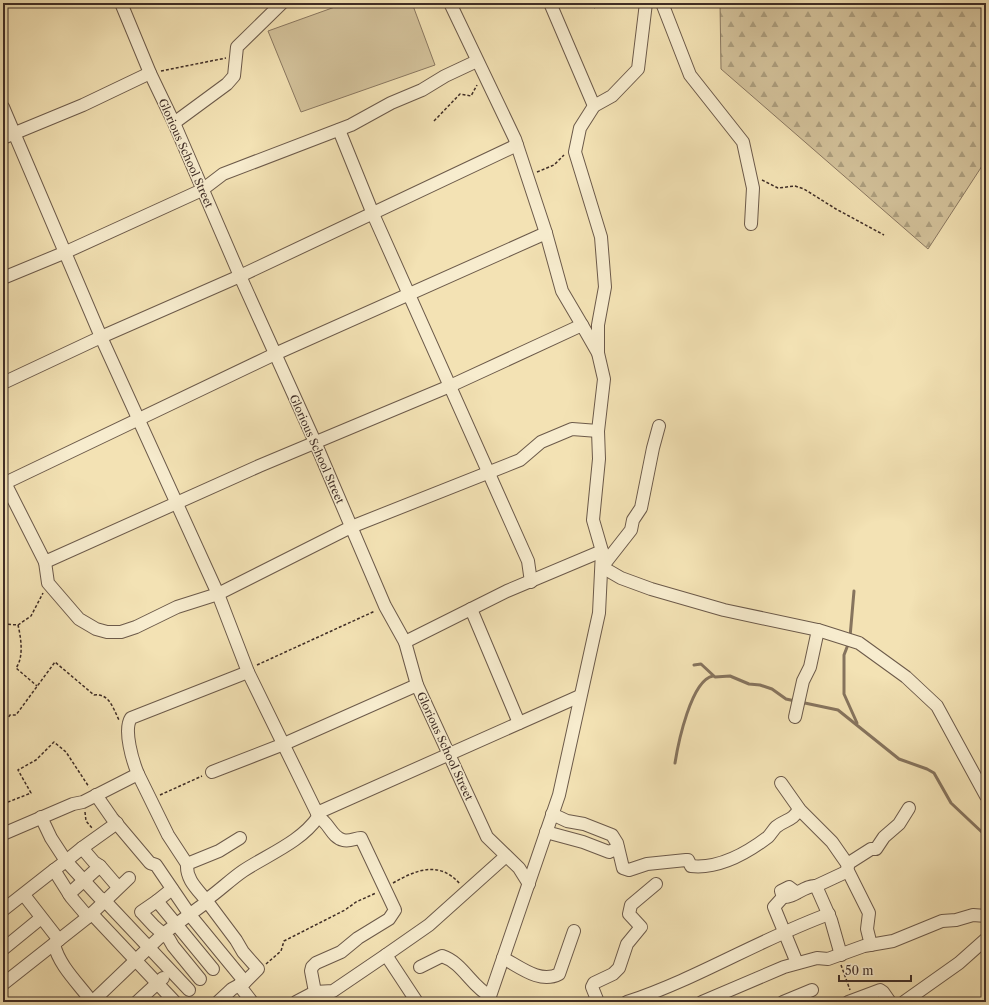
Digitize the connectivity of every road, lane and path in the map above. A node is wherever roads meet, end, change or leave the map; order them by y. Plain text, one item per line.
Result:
1 (121, 3) edge
2 (282, 3) edge
3 (450, 3) edge
4 (550, 3) edge
5 (601, 3) edge
6 (646, 3) edge
7 (662, 3) edge
8 (976, 3) edge
9 (986, 5) edge
10 (594, 8) dead end
11 (237, 47) junction
12 (478, 61) junction
13 (150, 73) junction
14 (484, 75) junction
15 (594, 106) junction
16 (3, 107) edge
17 (434, 121) dead end
18 (174, 123) junction
19 (339, 130) junction
20 (8, 136) edge
21 (517, 145) junction
22 (575, 152) junction
23 (525, 171) junction
24 (750, 177) junction
25 (202, 190) junction
26 (373, 214) junction
27 (751, 224) dead end
28 (546, 233) junction
29 (884, 234) dead end
30 (66, 252) junction
31 (240, 276) junction
32 (3, 278) edge
33 (409, 295) junction
34 (582, 325) junction
35 (101, 337) junction
36 (598, 353) junction
37 (275, 354) junction
38 (3, 383) edge
39 (450, 386) junction
40 (139, 418) junction
41 (660, 426) dead end
42 (598, 430) junction
43 (316, 442) junction
44 (488, 474) junction
45 (4, 482) edge
46 (178, 503) junction
47 (351, 527) junction
48 (602, 551) junction
49 (45, 562) junction
50 (602, 568) junction
51 (531, 582) junction
52 (48, 583) junction
53 (218, 594) junction
54 (385, 606) junction
55 (471, 609) junction
56 (3, 624) edge
57 (18, 625) junction
58 (818, 630) junction
59 (404, 642) junction
60 (248, 672) junction
61 (417, 685) junction
62 (38, 686) junction
63 (580, 696) junction
64 (795, 717) dead end
65 (520, 723) junction
66 (3, 725) edge
67 (128, 725) junction
68 (284, 744) junction
69 (449, 754) junction
70 (212, 772) joint
71 (138, 774) junction
72 (781, 783) dead end
73 (96, 795) junction
74 (986, 796) edge
75 (151, 799) junction
76 (83, 802) junction
77 (3, 804) edge
78 (909, 808) dead end
79 (800, 809) junction
80 (552, 814) junction
81 (318, 815) junction
82 (41, 817) junction
83 (116, 823) junction
84 (546, 832) junction
85 (3, 834) edge
86 (97, 836) junction
87 (240, 838) dead end
88 (82, 848) junction
89 (618, 848) junction
90 (506, 856) junction
91 (66, 861) junction
92 (187, 864) junction
93 (100, 866) junction
94 (848, 868) junction
95 (54, 870) junction
96 (130, 878) dead end
97 (84, 881) junction
98 (529, 884) junction
99 (656, 884) dead end
100 (816, 886) junction
101 (118, 887) junction
102 (386, 888) junction
103 (172, 889) junction
104 (467, 892) junction
105 (69, 894) junction
106 (24, 895) junction
107 (206, 900) junction
108 (105, 901) junction
109 (157, 901) junction
110 (3, 910) edge
111 (141, 912) junction
112 (829, 914) junction
113 (90, 915) junction
114 (190, 915) junction
115 (986, 916) edge
116 (41, 918) junction
117 (127, 923) junction
118 (177, 924) junction
119 (224, 924) junction
120 (574, 931) dead end
121 (785, 933) junction
122 (163, 934) junction
123 (113, 936) junction
124 (208, 938) junction
125 (986, 939) edge
126 (56, 942) junction
127 (871, 944) junction
128 (149, 946) junction
129 (196, 948) junction
130 (3, 949) edge
131 (386, 955) junction
132 (840, 956) junction
133 (503, 958) junction
134 (135, 959) junction
135 (225, 959) junction
136 (797, 963) junction
137 (420, 968) dead end
138 (213, 969) junction
139 (258, 969) junction
140 (171, 971) junction
141 (200, 979) junction
142 (158, 983) junction
143 (3, 984) edge
144 (242, 984) junction
145 (189, 990) junction
146 (812, 990) dead end
147 (314, 992) junction
148 (489, 999) edge
149 (867, 999) edge
150 (850, 1001) edge
151 (92, 1002) edge
152 (137, 1002) edge
153 (175, 1002) edge
154 (218, 1002) edge
155 (252, 1002) edge
156 (296, 1002) edge
157 (417, 1002) edge
158 (598, 1002) edge
159 (627, 1002) edge
160 (702, 1002) edge
161 (783, 1002) edge
162 (890, 1002) edge
163 (904, 1002) edge

1 - 13 street, Glorious School Street
2 - 11 street
3 - 12 street
4 - 15 street
5 - 10 path
6 - 15 street
7 - 24 street
8 - 9 path
11 - 13 path
11 - 18 street
12 - 14 street
12 - 19 street
13 - 18 street, Glorious School Street
13 - 20 street
14 - 17 path
14 - 21 street
15 - 22 street
16 - 20 street
18 - 25 street, Glorious School Street
19 - 25 street
19 - 26 street
20 - 30 street
21 - 23 street
21 - 26 street
22 - 23 path
22 - 36 street
23 - 28 street
24 - 27 street
24 - 29 path
25 - 30 street
25 - 31 street, Glorious School Street
26 - 31 street
26 - 33 street
28 - 33 street
28 - 34 street
30 - 32 street
30 - 35 street
31 - 35 street
31 - 37 street, Glorious School Street
33 - 37 street
33 - 39 street
34 - 36 street
34 - 39 street
35 - 38 street
35 - 40 street
36 - 42 street
37 - 40 street
37 - 43 street, Glorious School Street
39 - 43 street
39 - 44 street
40 - 45 street
40 - 46 street
41 - 50 street
42 - 44 street
42 - 48 street
43 - 46 street
43 - 47 street, Glorious School Street
44 - 47 street
44 - 51 street
45 - 49 street
46 - 49 street
46 - 53 street
47 - 53 street
47 - 54 street, Glorious School Street
48 - 50 street
48 - 51 street
49 - 52 street
50 - 58 street
50 - 63 street
51 - 55 street
52 - 53 street
52 - 57 path
53 - 60 street
54 - 59 street, Glorious School Street
54 - 60 path
55 - 59 street
55 - 65 street
56 - 57 path
57 - 62 path
58 - 64 street
58 - 74 street
59 - 61 street, Glorious School Street
60 - 67 street
60 - 68 street
61 - 68 street
61 - 69 street, Glorious School Street
62 - 66 path
62 - 67 path
63 - 65 street
63 - 80 street
65 - 69 street
67 - 71 street
68 - 70 street
68 - 81 street
69 - 81 street
69 - 90 street, Glorious School Street
70 - 75 path
71 - 73 street
71 - 75 street
72 - 79 street
73 - 76 street
73 - 77 path
73 - 83 street
75 - 92 street
76 - 82 street
76 - 86 path
78 - 94 street
79 - 89 street
79 - 94 street
80 - 84 street
80 - 89 street
81 - 102 street
81 - 107 street
82 - 85 street
82 - 91 street
83 - 86 street
83 - 103 street
84 - 89 street
84 - 98 street
86 - 88 street
87 - 92 street
88 - 91 street
88 - 93 street
90 - 98 street, Glorious School Street
90 - 104 street
91 - 95 street
91 - 97 street
92 - 107 street
93 - 97 street
93 - 101 street
94 - 100 street
94 - 127 street
95 - 105 street
95 - 106 street
96 - 101 street
97 - 105 street
97 - 108 street
98 - 133 street
99 - 158 street
100 - 112 street
100 - 121 street
101 - 108 street
102 - 104 path
102 - 139 path
102 - 147 street
103 - 109 street
103 - 114 street
104 - 131 street
105 - 113 street
106 - 110 street
106 - 116 street
107 - 114 street
107 - 119 street
108 - 113 street
108 - 117 street
109 - 111 street
109 - 118 street
111 - 117 street
111 - 122 street
112 - 121 street
112 - 132 street
113 - 123 street
113 - 126 street
114 - 118 street
114 - 124 street
115 - 127 street
116 - 126 street
116 - 130 street
117 - 123 street
117 - 128 street
118 - 122 street
118 - 129 street
119 - 124 street
119 - 139 street
120 - 133 street
121 - 136 street
121 - 159 street
122 - 128 street
122 - 141 street
123 - 134 street
124 - 129 street
124 - 135 street
125 - 163 street
126 - 143 street
126 - 151 street
127 - 132 street
128 - 134 street
128 - 140 street
129 - 138 street
131 - 147 street
131 - 157 street
132 - 136 street
132 - 150 path
133 - 148 street
134 - 142 street
134 - 151 street
135 - 138 street
135 - 144 street
136 - 160 street
137 - 148 street
138 - 141 street
139 - 144 street
140 - 142 street
140 - 145 street
141 - 145 street
142 - 152 street
142 - 153 street
144 - 154 street
144 - 155 street
145 - 153 street
146 - 161 street
147 - 156 street
149 - 150 street
149 - 162 street

